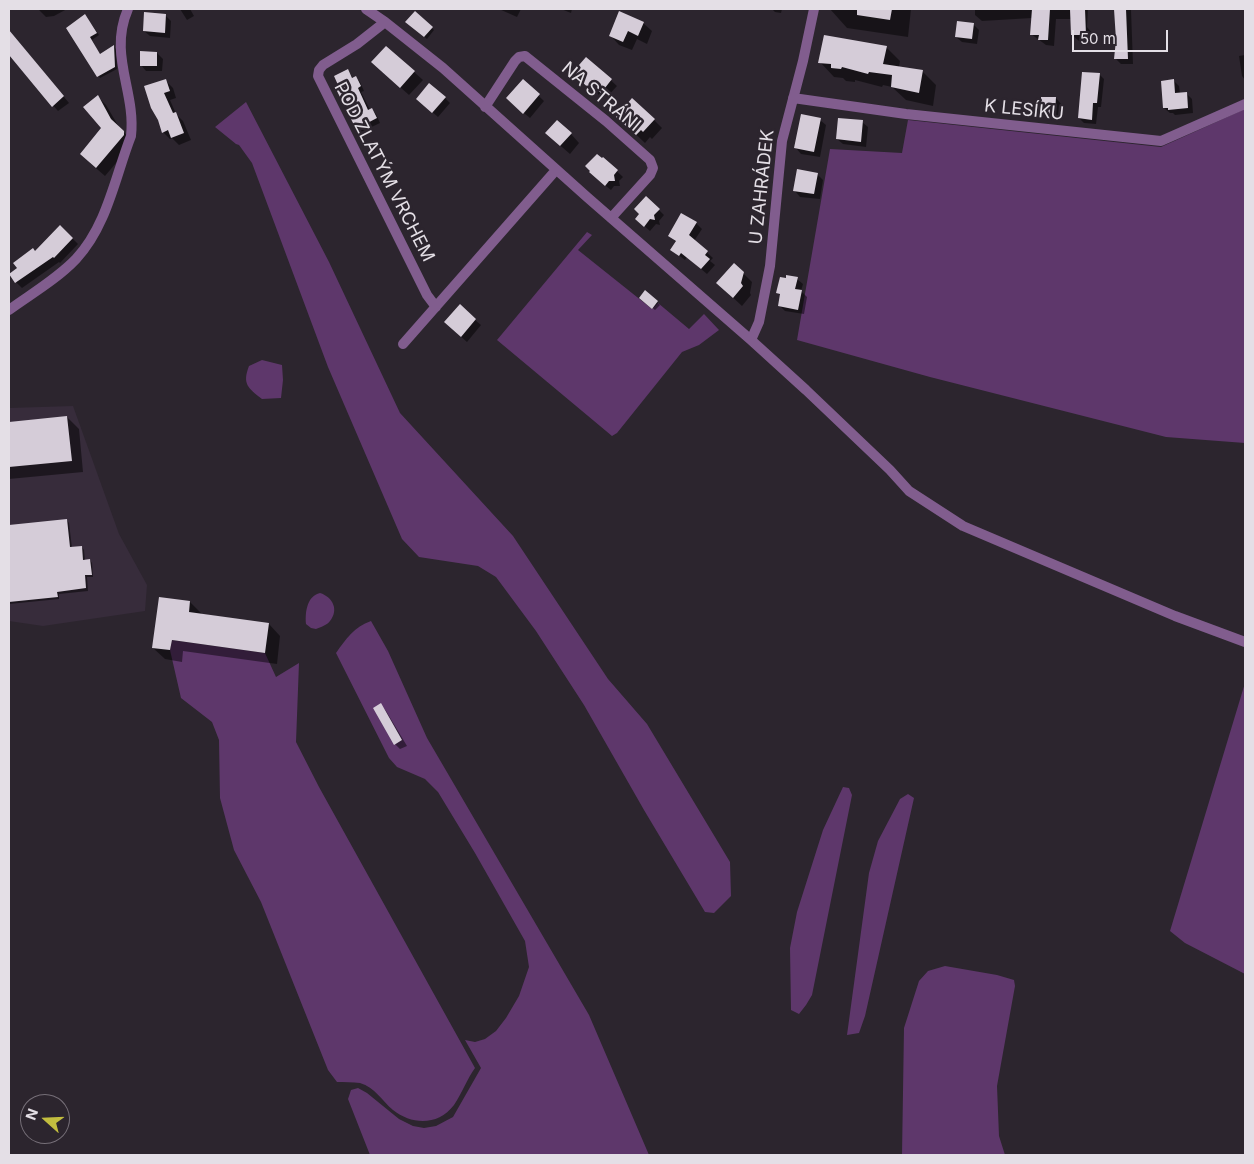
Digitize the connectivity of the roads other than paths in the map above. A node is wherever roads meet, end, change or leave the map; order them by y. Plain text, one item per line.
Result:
1 (128, 9) edge
2 (366, 9) edge
3 (814, 9) edge
4 (385, 22) junction
5 (793, 98) junction
6 (1245, 104) edge
7 (485, 107) junction
8 (556, 170) junction
9 (611, 218) junction
10 (436, 307) junction
11 (9, 310) edge
12 (750, 340) junction
13 (403, 344) dead end
14 (1245, 642) edge

1 - 11 street
2 - 4 street
3 - 5 street, U ZAHRÁDEK
4 - 7 street
4 - 10 street, POD ZLATÝM VRCHEM
5 - 6 street, K LESÍKU
5 - 12 street, U ZAHRÁDEK
7 - 8 street
7 - 9 street, NA STRÁNI
8 - 9 street
8 - 10 street
9 - 12 street
10 - 13 street
12 - 14 street

